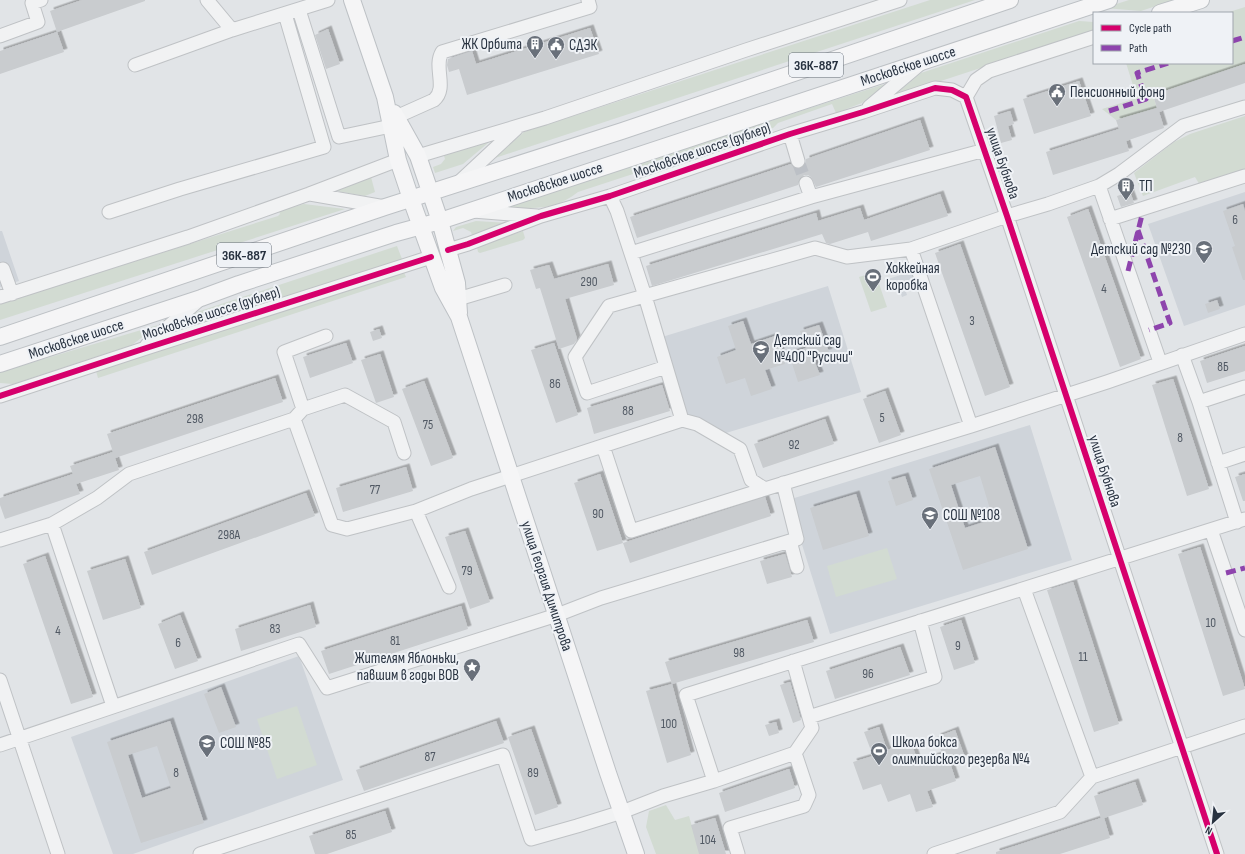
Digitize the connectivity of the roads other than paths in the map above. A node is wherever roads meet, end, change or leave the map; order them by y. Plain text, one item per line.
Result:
1 (41, 0) edge
2 (207, 0) edge
3 (328, 0) edge
4 (588, 0) edge
5 (900, 0) edge
6 (1010, 0) edge
7 (1109, 0) edge
8 (1201, 0) edge
9 (354, 1) edge
10 (299, 10) junction
11 (1073, 12) junction
12 (1163, 12) edge
13 (285, 14) junction
14 (1093, 14) edge
15 (232, 30) junction
16 (0, 36) edge
17 (1093, 37) edge
18 (924, 61) junction
19 (135, 65) dead end
20 (966, 97) junction
21 (1245, 107) edge
22 (863, 112) junction
23 (394, 122) junction
24 (519, 126) junction
25 (790, 134) junction
26 (985, 150) junction
27 (418, 156) junction
28 (398, 160) junction
29 (798, 161) tunnel mouth
30 (1245, 176) edge
31 (806, 182) tunnel mouth
32 (456, 184) junction
33 (1099, 186) junction
34 (430, 192) junction
35 (309, 194) junction
36 (610, 196) junction
37 (811, 197) junction
38 (411, 199) junction
39 (385, 207) junction
40 (468, 211) junction
41 (109, 212) dead end
42 (541, 216) junction
43 (1007, 216) junction
44 (1110, 219) junction
45 (440, 221) junction
46 (420, 226) junction
47 (911, 249) junction
48 (448, 250) junction
49 (631, 253) junction
50 (431, 257) junction
51 (1, 266) edge
52 (505, 285) dead end
53 (6, 295) edge
54 (645, 296) junction
55 (200, 298) junction
56 (458, 299) junction
57 (459, 317) junction
58 (1245, 334) edge
59 (326, 336) dead end
60 (0, 337) edge
61 (143, 349) junction
62 (1182, 355) junction
63 (1160, 362) junction
64 (0, 364) edge
65 (666, 367) junction
66 (1245, 387) edge
67 (1066, 394) junction
68 (0, 396) edge
69 (1199, 402) junction
70 (303, 409) junction
71 (294, 419) junction
72 (682, 420) junction
73 (971, 426) junction
74 (603, 446) junction
75 (404, 453) dead end
76 (1245, 454) edge
77 (1218, 463) junction
78 (511, 477) junction
79 (783, 483) junction
80 (765, 489) junction
81 (416, 511) junction
82 (1241, 520) edge
83 (52, 524) junction
84 (1211, 530) junction
85 (0, 540) edge
86 (790, 541) junction
87 (1120, 558) junction
88 (797, 567) dead end
89 (449, 588) dead end
90 (1024, 589) junction
91 (556, 615) junction
92 (920, 621) junction
93 (1245, 630) edge
94 (793, 661) junction
95 (0, 680) edge
96 (113, 706) junction
97 (809, 717) junction
98 (1245, 726) edge
99 (19, 739) junction
100 (0, 745) edge
101 (1182, 748) junction
102 (795, 753) junction
103 (1092, 777) junction
104 (714, 781) junction
105 (622, 812) junction
106 (58, 854) edge
107 (200, 854) edge
108 (636, 854) edge
109 (738, 854) edge
110 (934, 854) edge
111 (1218, 854) edge

1 - 16 street
2 - 15 street
3 - 10 street
4 - 23 street
5 - 24 street
6 - 32 main road, Московское шоссе / 36К-887
7 - 11 main road, Московское шоссе / 36К-887
8 - 12 main road
9 - 23 main road, улица Георгия Димитрова
10 - 13 street
10 - 23 street
11 - 14 main road
11 - 18 main road, Московское шоссе / 36К-887
13 - 15 street
13 - 41 street
15 - 19 street
17 - 20 street
18 - 22 street
18 - 40 main road, Московское шоссе / 36К-887
20 - 22 street, Московское шоссе (дублер)
20 - 26 street, улица Бубнова
21 - 33 street
22 - 25 street, Московское шоссе (дублер)
23 - 27 main road, улица Георгия Димитрова
23 - 28 main road, улица Георгия Димитрова
24 - 27 street
24 - 32 street
25 - 29 street
25 - 36 street, Московское шоссе (дублер)
26 - 37 street
26 - 43 street, улица Бубнова
27 - 34 main road, улица Георгия Димитрова
28 - 35 street
28 - 38 main road, улица Георгия Димитрова
30 - 44 street
31 - 37 street
32 - 34 main road, Московское шоссе / 36К-887
33 - 43 street
33 - 44 street
34 - 38 main road, Московское шоссе / 36К-887
34 - 45 main road, улица Георгия Димитрова
35 - 39 street
35 - 53 street
36 - 42 street, Московское шоссе (дублер)
36 - 49 street
37 - 49 street
38 - 39 main road, Московское шоссе / 36К-887
38 - 46 main road, улица Георгия Димитрова
39 - 60 main road, Московское шоссе / 36К-887
40 - 42 street
40 - 45 main road, Московское шоссе / 36К-887
42 - 48 street, Московское шоссе (дублер)
43 - 47 street
43 - 67 street, улица Бубнова
44 - 63 street
45 - 46 main road, Московское шоссе / 36К-887
45 - 48 main road, улица Георгия Димитрова
46 - 50 main road, улица Георгия Димитрова
46 - 55 main road, Московское шоссе / 36К-887
47 - 54 street
47 - 73 street
48 - 56 main road, улица Георгия Димитрова
49 - 54 street
50 - 57 main road, улица Георгия Димитрова
50 - 61 street, Московское шоссе (дублер)
51 - 53 street
52 - 56 street
54 - 65 street
54 - 65 street
55 - 61 street
55 - 64 main road, Московское шоссе / 36К-887
56 - 57 main road, улица Георгия Димитрова
57 - 78 main road, улица Георгия Димитрова
58 - 62 street
59 - 70 street
61 - 68 street, Московское шоссе (дублер)
62 - 63 street
62 - 69 street
63 - 67 street
65 - 72 street
66 - 69 street
67 - 73 street
67 - 87 street, улица Бубнова
69 - 77 street
70 - 71 street
70 - 75 street
71 - 81 street
71 - 83 street
72 - 74 street
72 - 80 street
73 - 79 street
74 - 78 street
74 - 80 street
76 - 77 street
77 - 82 street
78 - 81 street
78 - 91 main road, улица Георгия Димитрова
79 - 80 street
79 - 86 street
81 - 89 street
82 - 84 street
83 - 85 street
83 - 96 street
84 - 87 street
84 - 93 street
86 - 88 street
86 - 91 street
87 - 90 street
87 - 101 street, улица Бубнова
90 - 92 street
90 - 103 street
91 - 96 street
91 - 105 main road, улица Георгия Димитрова
92 - 94 street
92 - 97 street
94 - 97 street
94 - 104 street
95 - 99 street
96 - 99 street
97 - 102 street
98 - 101 street
99 - 100 street
99 - 106 street
101 - 103 street
101 - 111 street, улица Бубнова
102 - 104 street
102 - 109 street
103 - 110 street
104 - 105 street
105 - 107 street
105 - 108 main road, улица Георгия Димитрова

